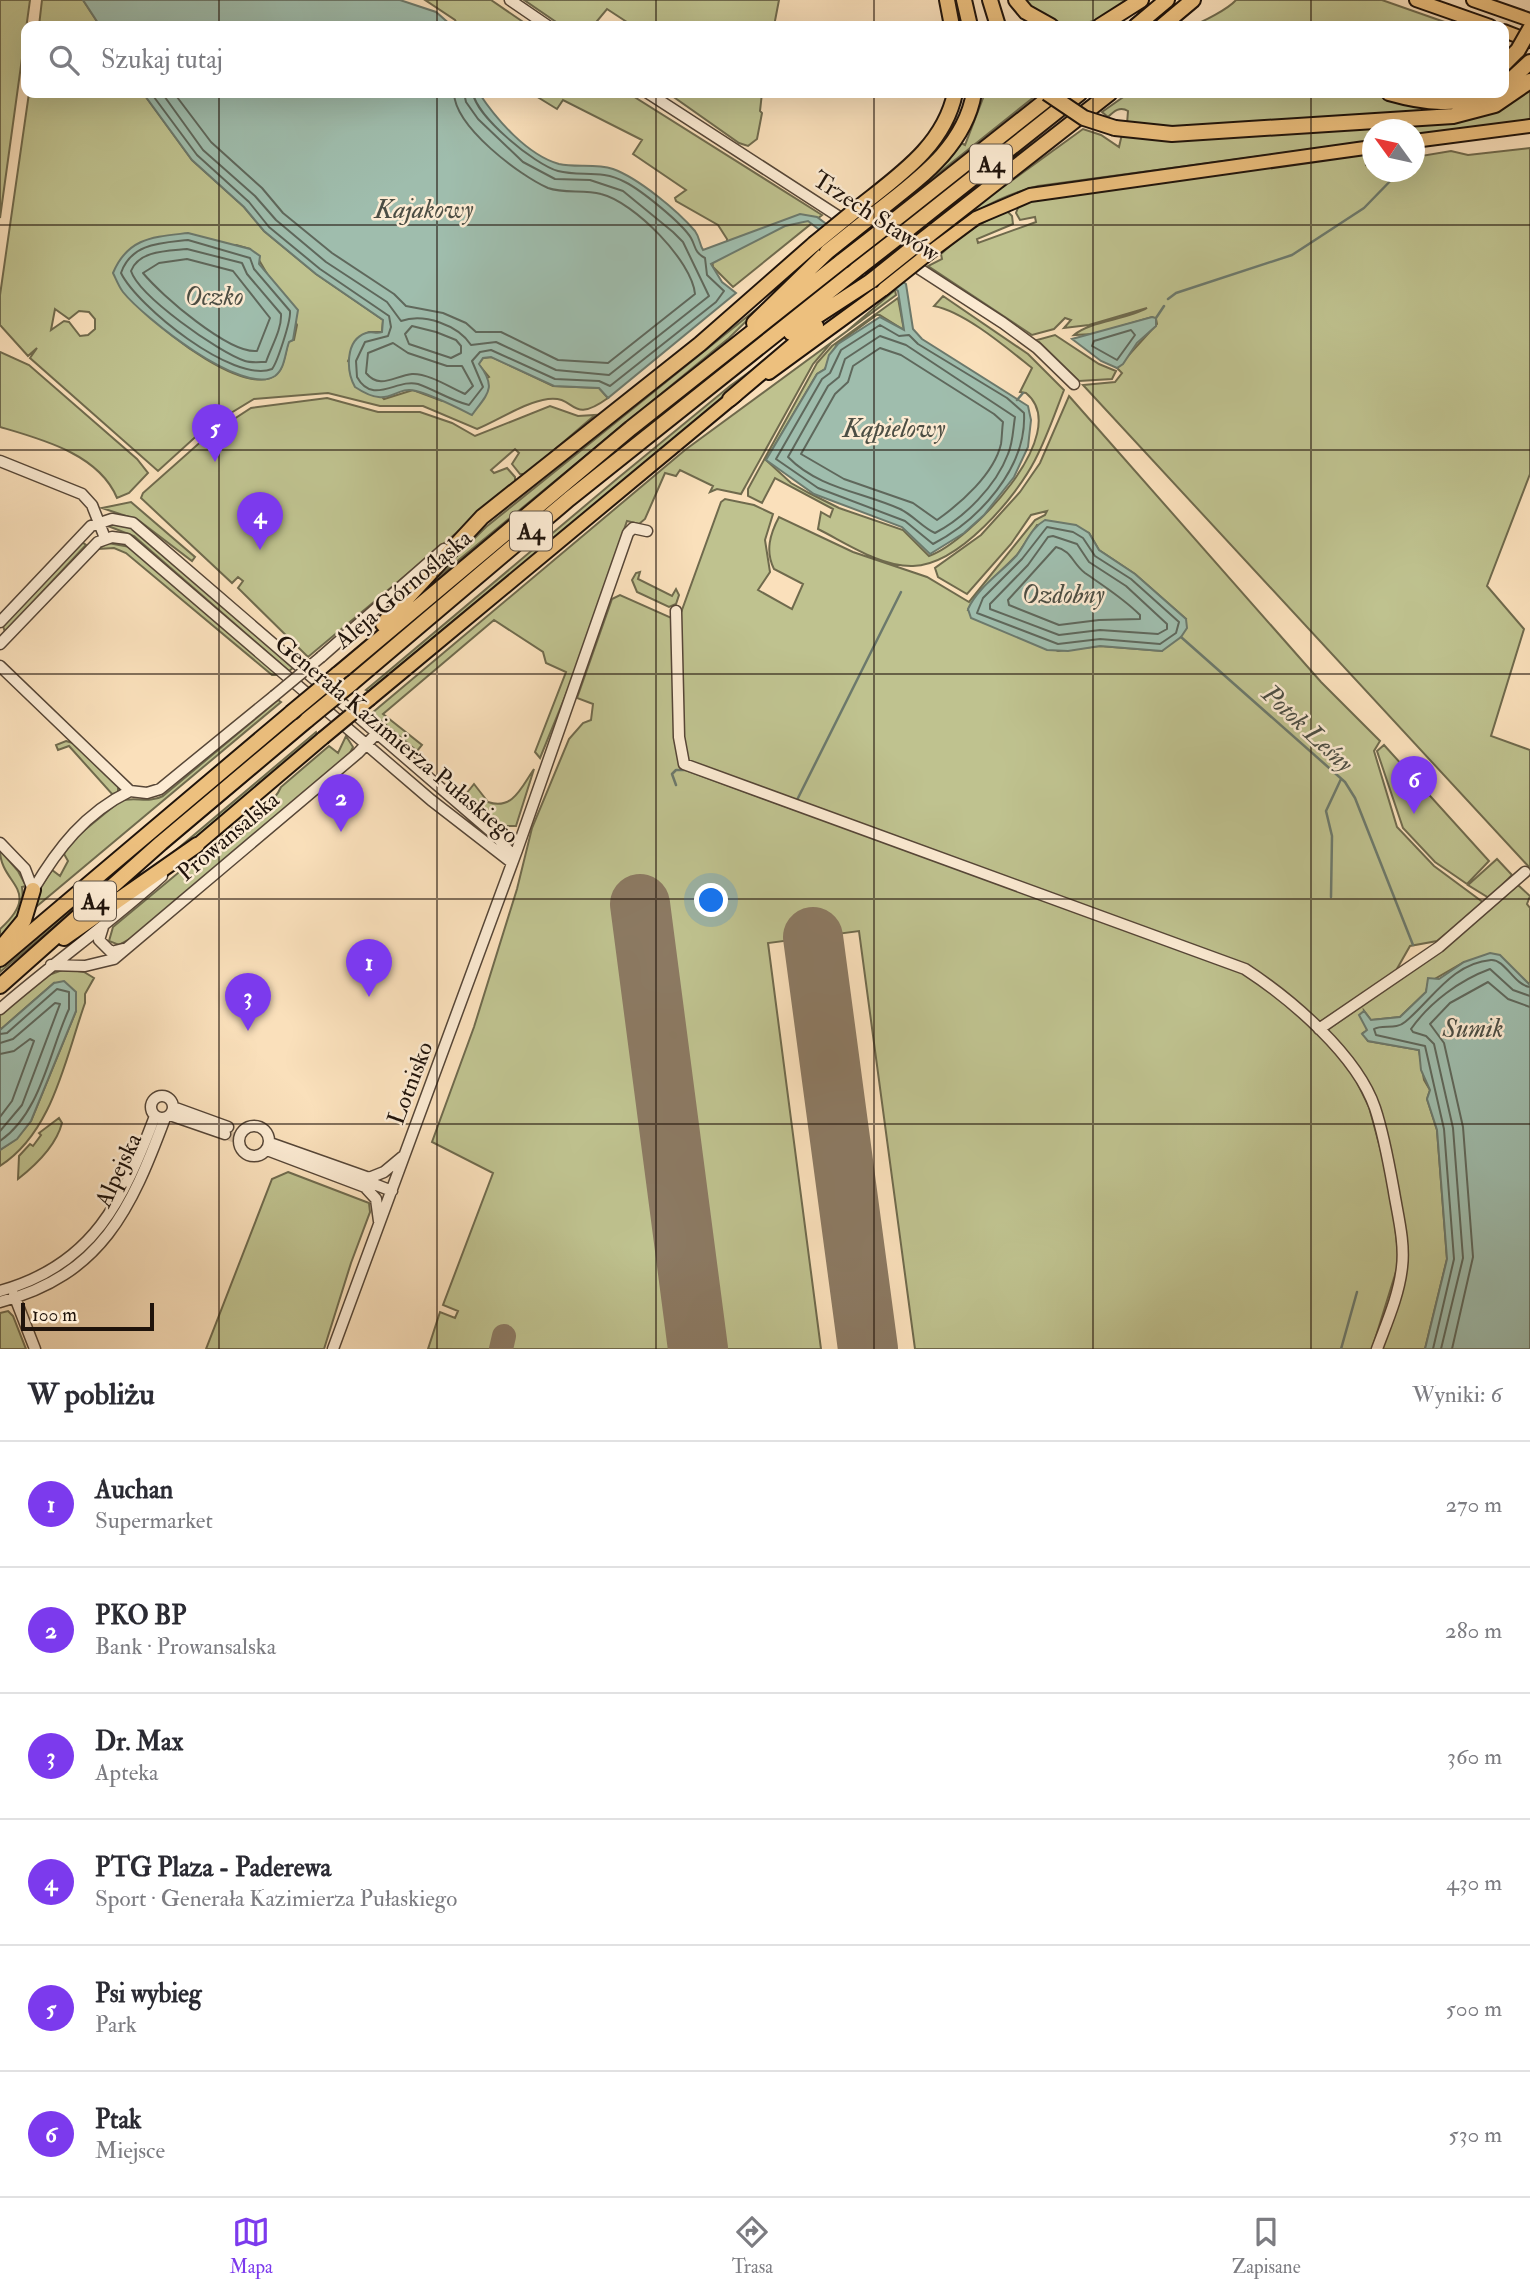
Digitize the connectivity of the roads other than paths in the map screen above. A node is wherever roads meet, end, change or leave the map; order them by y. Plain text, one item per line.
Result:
1 (510, 0) edge
2 (947, 0) edge
3 (964, 0) edge
4 (990, 0) edge
5 (1016, 0) edge
6 (1141, 0) edge
7 (1167, 0) edge
8 (1193, 0) edge
9 (1416, 0) edge
10 (1473, 0) edge
11 (1530, 20) edge
12 (541, 21) edge
13 (951, 21) edge
14 (969, 21) edge
15 (996, 21) edge
16 (1042, 21) edge
17 (1108, 21) edge
18 (1142, 21) edge
19 (1168, 21) edge
20 (1476, 21) edge
21 (1530, 29) edge
22 (1509, 33) edge
23 (1530, 41) edge
24 (1509, 59) edge
25 (1530, 62) edge
26 (1509, 81) edge
27 (1530, 81) edge
28 (1509, 95) edge
29 (656, 98) edge
30 (953, 98) edge
31 (972, 98) edge
32 (1049, 98) edge
33 (1054, 98) edge
34 (1074, 98) edge
35 (1104, 98) edge
36 (1416, 98) edge
37 (1477, 98) edge
38 (1505, 98) edge
39 (1530, 125) edge
40 (1425, 140) edge
41 (1362, 149) edge
42 (820, 248) junction
43 (923, 249) junction
44 (871, 281) junction
45 (714, 364) junction
46 (714, 384) junction
47 (1074, 384) dead end
48 (730, 399) junction
49 (0, 461) edge
50 (482, 517) junction
51 (99, 522) junction
52 (646, 531) dead end
53 (105, 538) junction
54 (676, 611) dead end
55 (0, 622) edge
56 (0, 644) edge
57 (0, 666) edge
58 (338, 674) junction
59 (378, 732) junction
60 (367, 744) junction
61 (130, 791) junction
62 (522, 831) junction
63 (494, 834) junction
64 (0, 843) edge
65 (197, 845) junction
66 (511, 862) junction
67 (1525, 872) dead end
68 (33, 890) junction
69 (103, 927) junction
70 (130, 946) junction
71 (0, 949) edge
72 (0, 959) edge
73 (30, 960) junction
74 (51, 965) junction
75 (0, 986) edge
76 (0, 1009) edge
77 (1320, 1030) junction
78 (234, 1134) junction
79 (268, 1146) junction
80 (405, 1154) junction
81 (369, 1183) junction
82 (392, 1191) junction
83 (379, 1226) junction
84 (0, 1291) edge
85 (14, 1293) junction
86 (0, 1303) edge
87 (36, 1349) edge
88 (333, 1349) edge
89 (1377, 1349) edge

1 - 12 street
2 - 13 highway
3 - 14 highway
4 - 15 highway
5 - 16 highway
6 - 17 highway
7 - 18 highway
8 - 19 highway
9 - 20 main road
10 - 11 main road
21 - 24 highway, bridge
22 - 23 main road
25 - 26 highway
27 - 28 highway, bridge
29 - 47 street, Trzech Stawów
30 - 42 highway, bridge
31 - 42 highway, bridge
32 - 45 highway, Aleja Górnośląska / A4, bridge
33 - 38 highway, bridge
34 - 46 highway, A4, bridge
35 - 43 highway
36 - 37 highway
39 - 40 main road
41 - 43 main road
42 - 45 highway
42 - 50 highway
43 - 44 highway, bridge
43 - 48 main road, bridge
44 - 46 highway
44 - 48 highway
45 - 58 highway, Aleja Górnośląska / A4
46 - 73 highway, A4, bridge
48 - 65 main road, bridge
49 - 51 street
50 - 58 highway
50 - 61 street, bridge
51 - 53 street
51 - 55 street
51 - 59 street, Generała Kazimierza Pułaskiego
52 - 62 street, Lotnisko
53 - 56 street
53 - 60 street, Generała Kazimierza Pułaskiego
54 - 77 street
57 - 61 street
58 - 72 highway, Aleja Górnośląska / A4, bridge
59 - 60 street, Prowansalska
59 - 63 street, Generała Kazimierza Pułaskiego
60 - 66 street, Generała Kazimierza Pułaskiego
60 - 70 street, Prowansalska
61 - 68 street
62 - 63 street
62 - 66 street, Lotnisko
63 - 66 street, Generała Kazimierza Pułaskiego
64 - 68 street
65 - 69 street
65 - 73 highway
66 - 80 street, Lotnisko
67 - 77 street
68 - 71 highway
69 - 70 street
69 - 74 street
70 - 74 street, Prowansalska
73 - 75 highway, A4
74 - 76 street
77 - 89 street
78 - 79 street
78 - 79 street
78 - 85 street, Alpejska
79 - 81 street
80 - 81 street
80 - 82 street, Lotnisko
81 - 82 street
81 - 83 street
82 - 83 street, Lotnisko
83 - 88 street, Lotnisko
84 - 85 street, Alpejska
85 - 86 street, Alpejska
85 - 87 street

